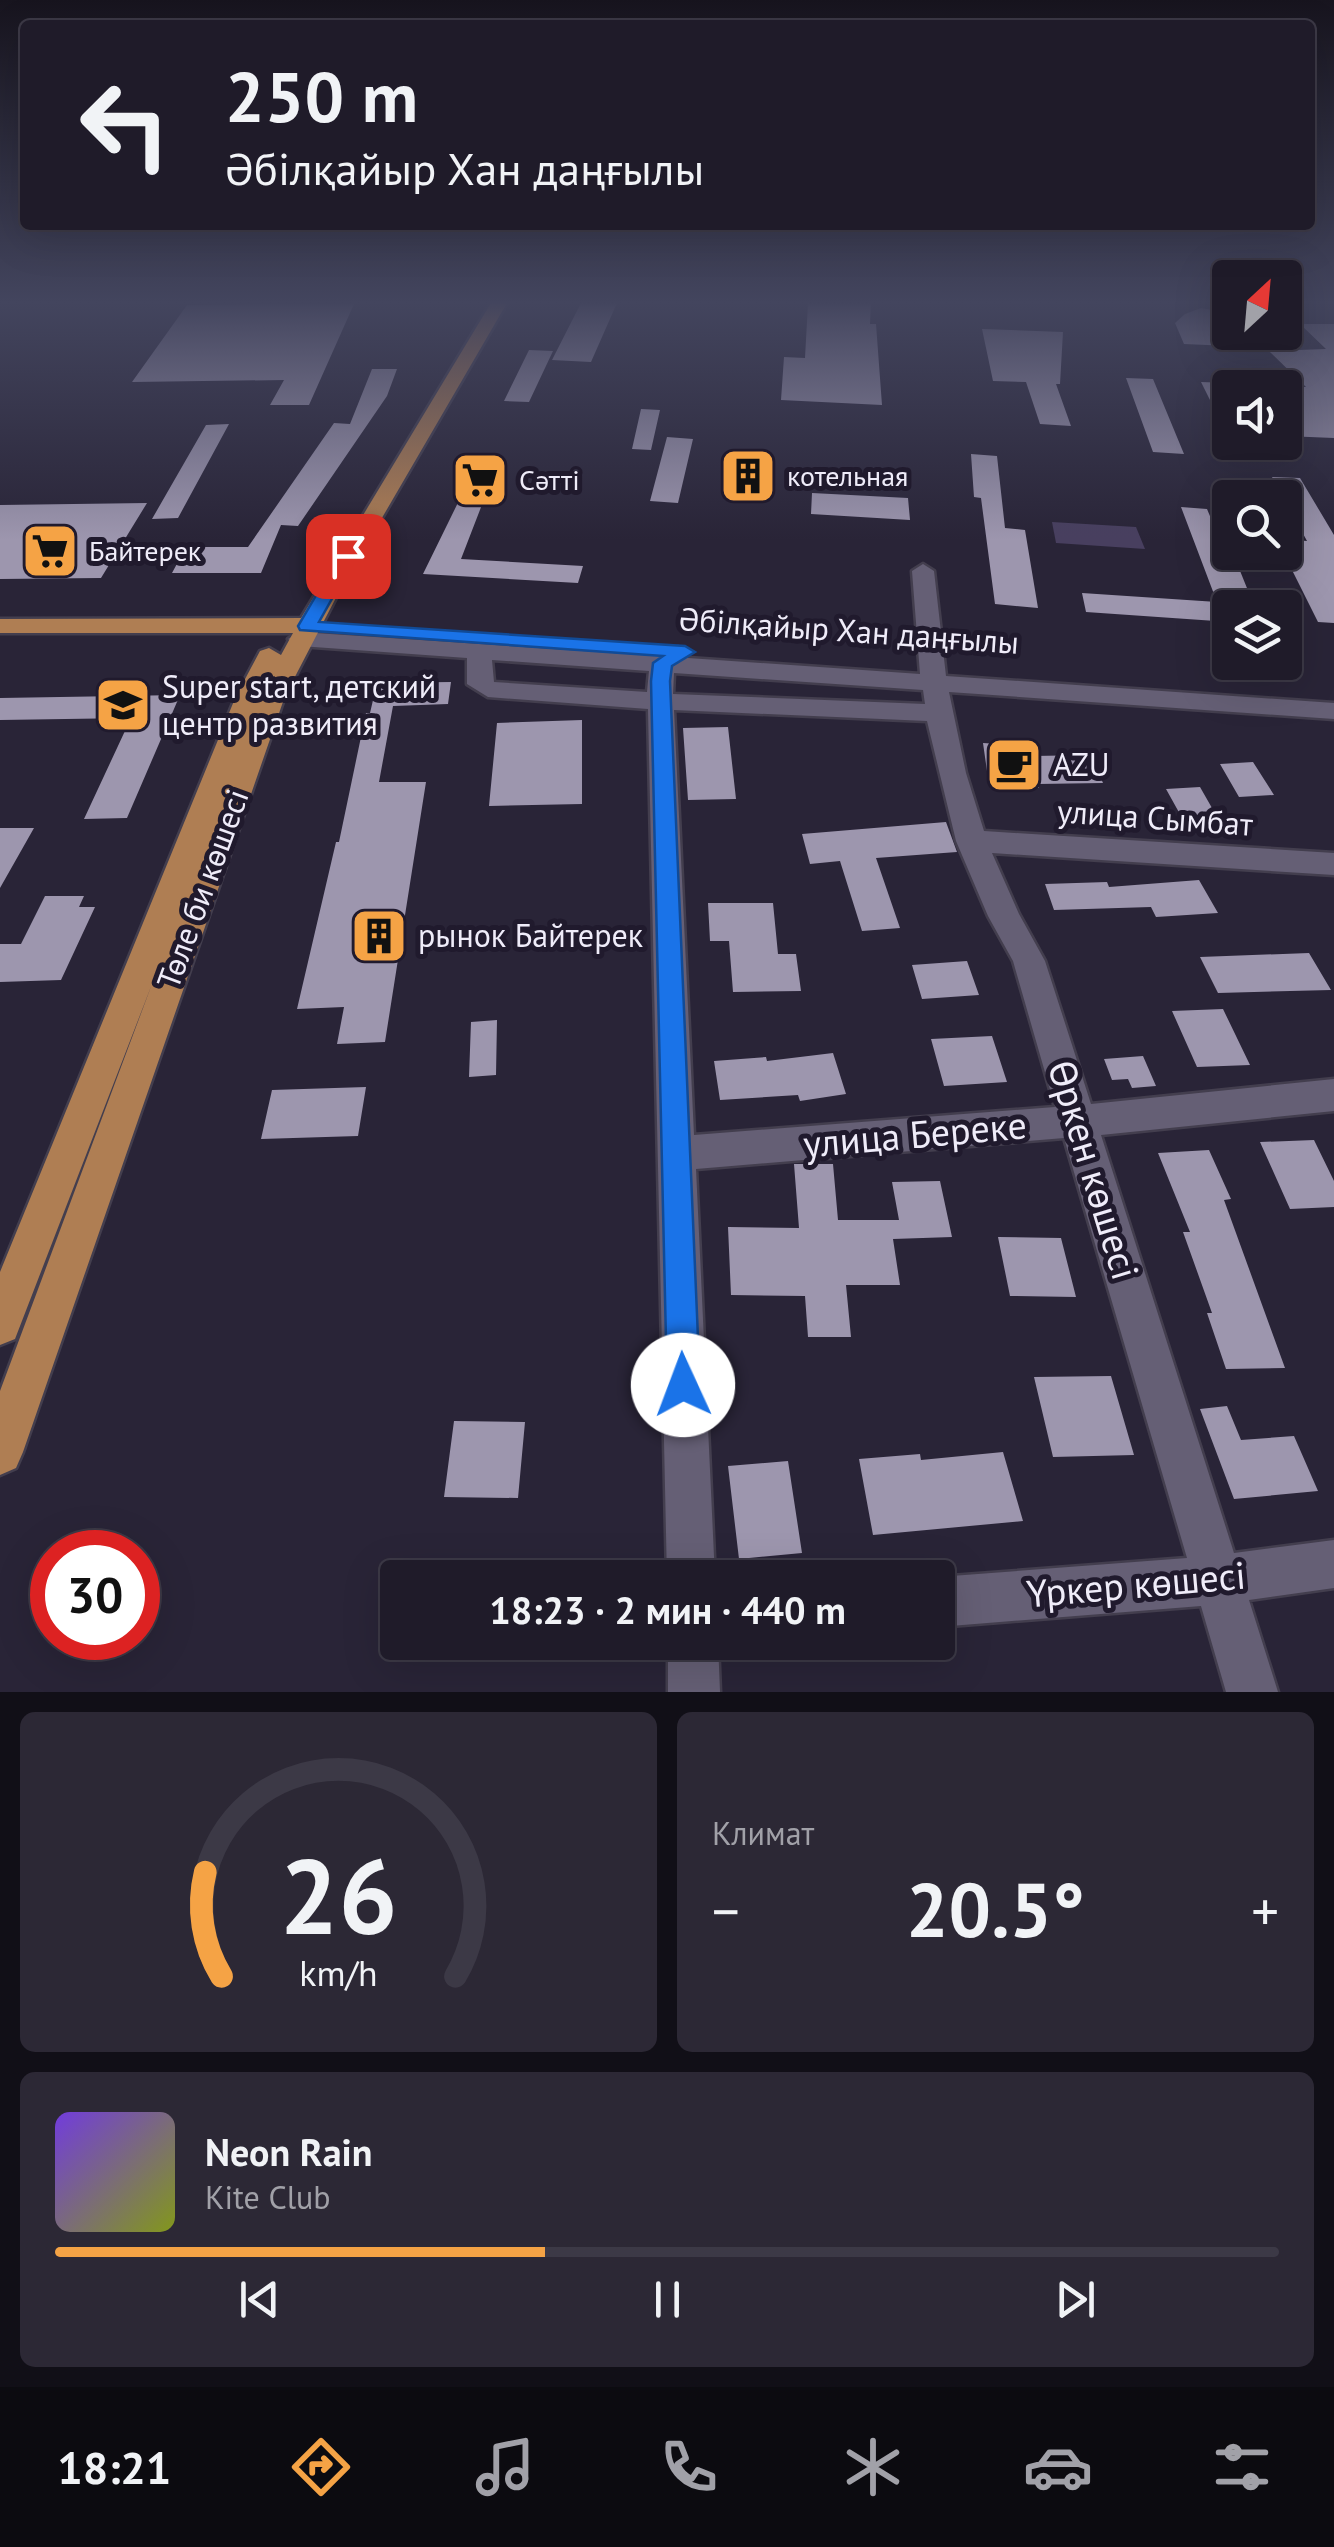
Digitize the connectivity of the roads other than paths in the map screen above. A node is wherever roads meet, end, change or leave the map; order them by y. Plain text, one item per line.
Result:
1 (437, 382) edge
2 (450, 382) edge
3 (923, 571) dead end
4 (0, 626) edge
5 (293, 632) junction
6 (0, 638) edge
7 (480, 650) junction
8 (670, 671) junction
9 (933, 679) junction
10 (1334, 698) edge
11 (1334, 711) edge
12 (972, 841) junction
13 (1334, 864) edge
14 (1334, 1095) edge
15 (1079, 1121) junction
16 (674, 1154) junction
17 (0, 1324) edge
18 (0, 1452) edge
19 (690, 1560) edge
20 (1334, 1564) edge
21 (1215, 1580) junction
22 (955, 1601) edge
23 (693, 1660) edge
24 (694, 1692) edge
25 (1252, 1692) edge

1 - 5 main road, Төле би көшесі
2 - 5 main road, Төле би көшесі
3 - 9 street, Өркен көшесі
4 - 5 main road, Әбілқайыр Хан даңғылы
5 - 6 main road, Әбілқайыр Хан даңғылы
5 - 7 street, Әбілқайыр Хан даңғылы
5 - 8 street, Әбілқайыр Хан даңғылы
5 - 17 main road, Төле би көшесі
5 - 18 main road, Төле би көшесі
7 - 8 street, Әбілқайыр Хан даңғылы
7 - 8 street
8 - 9 street
8 - 9 street, Әбілқайыр Хан даңғылы
8 - 16 street
9 - 10 street, Әбілқайыр Хан даңғылы
9 - 11 street, Әбілқайыр Хан даңғылы
9 - 12 street, Өркен көшесі
12 - 13 street, улица Сымбат
12 - 15 street, Өркен көшесі
14 - 15 street, улица Береке
15 - 16 street, улица Береке
15 - 21 street, Өркен көшесі
16 - 19 street
20 - 21 street, Үркер көшесі
21 - 22 street, Үркер көшесі
21 - 25 street, Өркен көшесі
23 - 24 street

